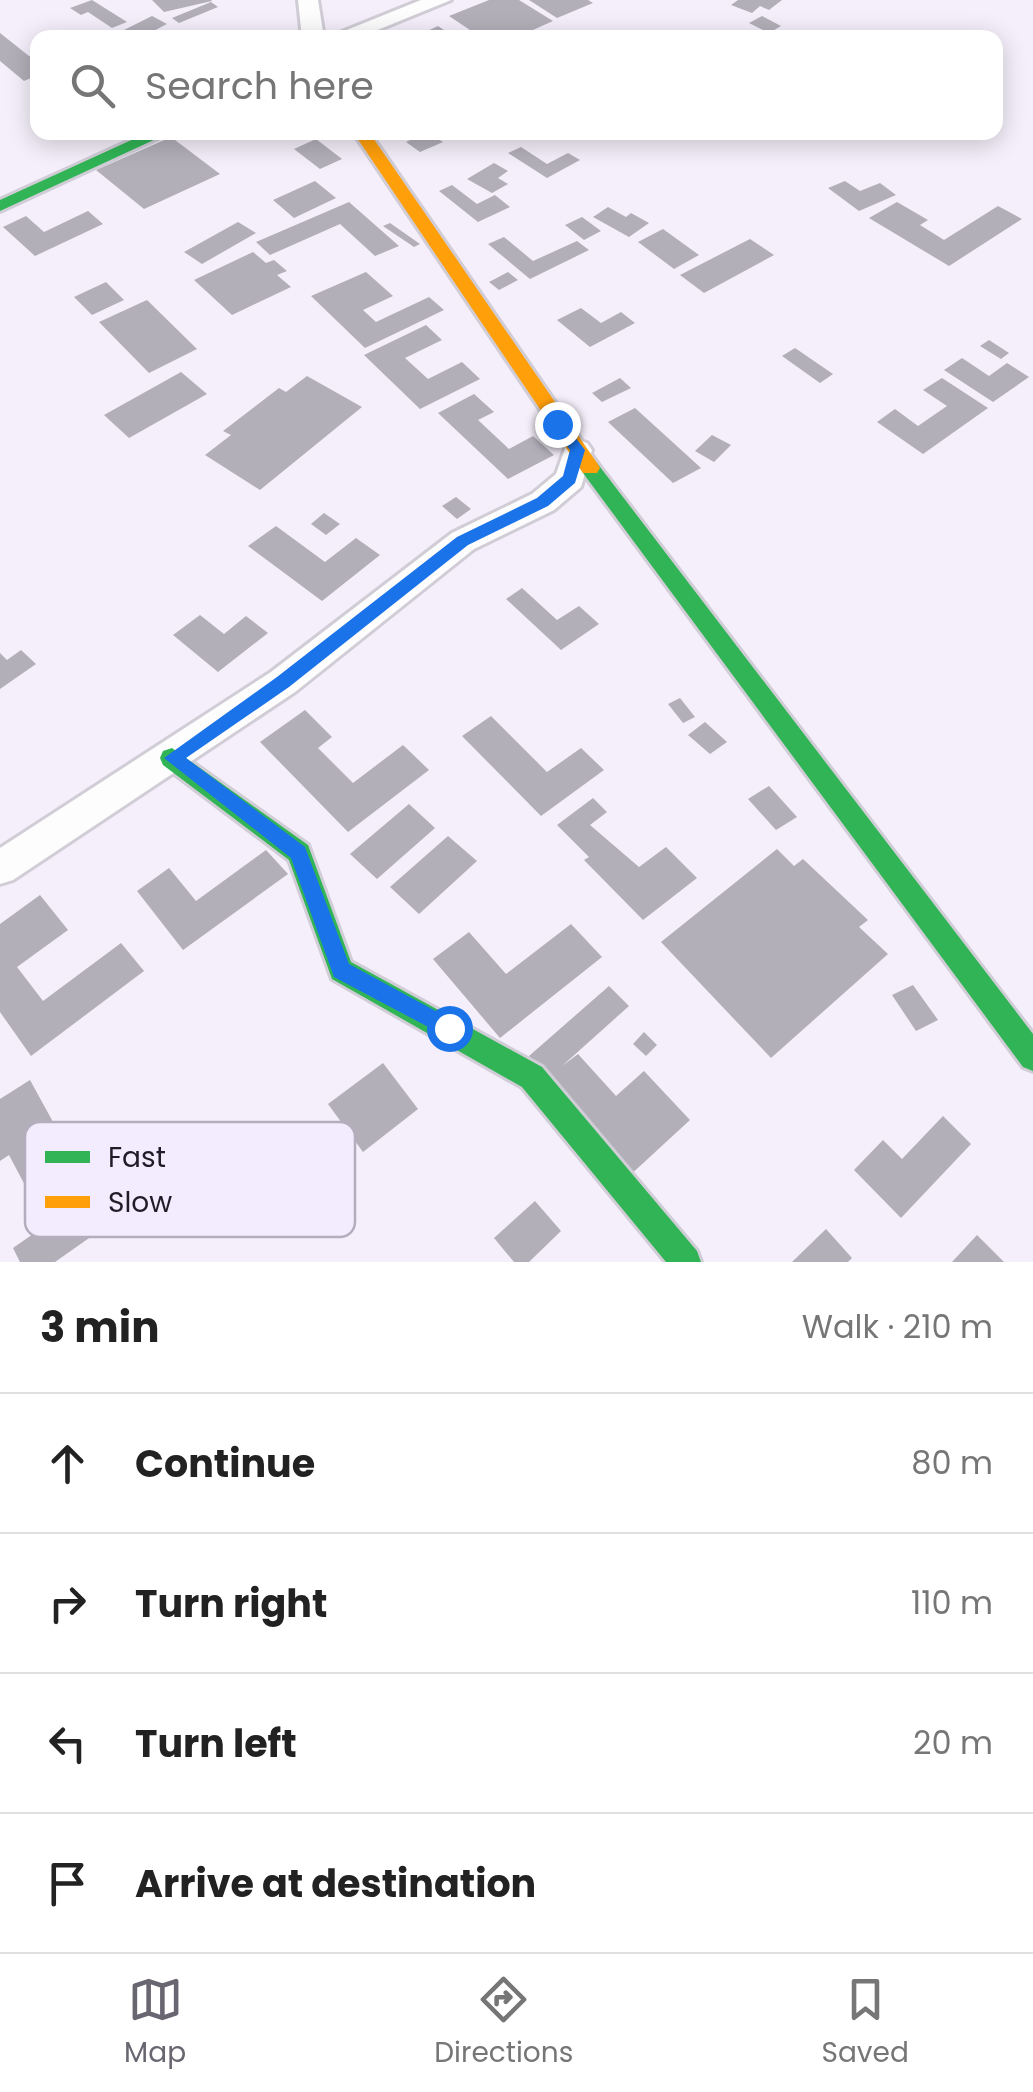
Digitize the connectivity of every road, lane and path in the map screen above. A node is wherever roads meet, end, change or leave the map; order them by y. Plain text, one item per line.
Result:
1 (308, 0) edge
2 (441, 0) edge
3 (312, 30) edge
4 (359, 30) edge
5 (145, 140) edge
6 (366, 140) edge
7 (0, 206) edge
8 (577, 450) junction
9 (172, 758) junction
10 (0, 868) edge
11 (1033, 1057) edge
12 (686, 1262) edge

1 - 3 street
2 - 4 street
5 - 7 street
6 - 8 street
8 - 9 street
8 - 11 street
9 - 10 street
9 - 12 street

